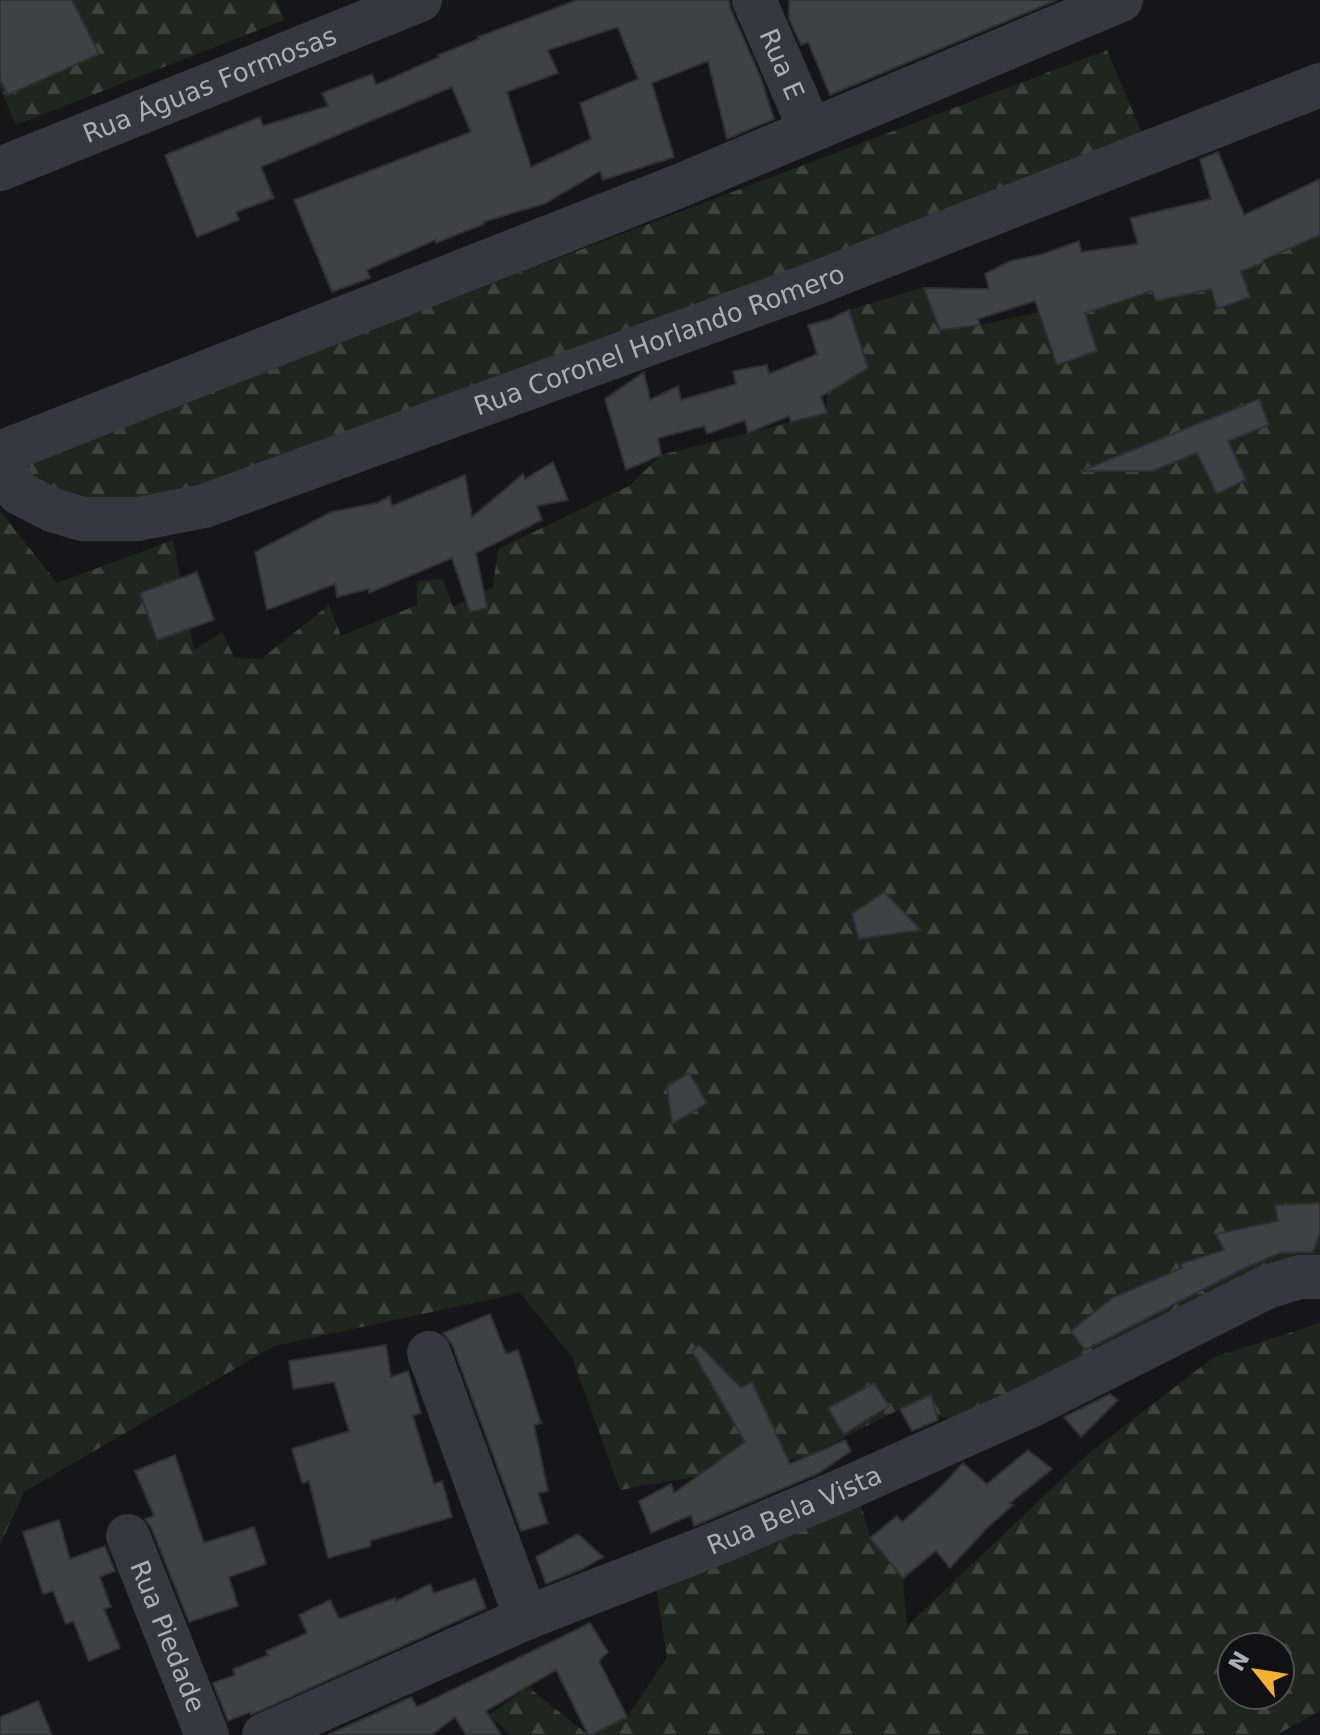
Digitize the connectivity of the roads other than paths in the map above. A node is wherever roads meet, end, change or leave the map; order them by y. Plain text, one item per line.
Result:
1 (420, 0) edge
2 (754, 0) edge
3 (1121, 0) edge
4 (1320, 85) edge
5 (810, 129) junction
6 (0, 169) edge
7 (0, 453) edge
8 (0, 465) edge
9 (1320, 1277) edge
10 (429, 1353) dead end
11 (128, 1536) dead end
12 (526, 1618) junction
13 (207, 1735) edge
14 (264, 1735) edge

1 - 6 street, Rua Águas Formosas
2 - 5 street, Rua E
3 - 5 street
4 - 8 street, Rua Coronel Horlando Romero
5 - 7 street
9 - 12 street, Rua Bela Vista
10 - 12 street
11 - 13 street, Rua Piedade
12 - 14 street, Rua Bela Vista

